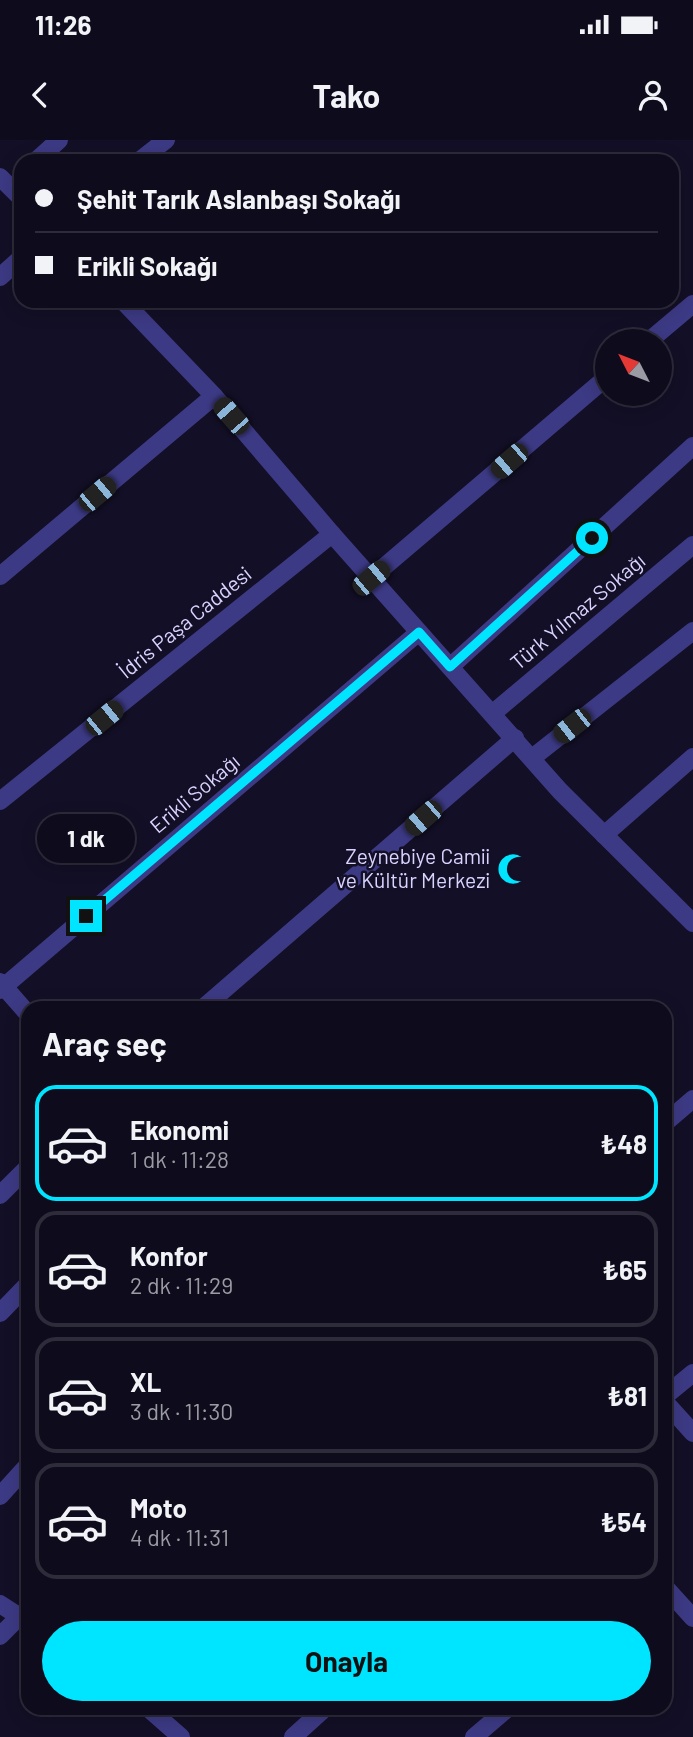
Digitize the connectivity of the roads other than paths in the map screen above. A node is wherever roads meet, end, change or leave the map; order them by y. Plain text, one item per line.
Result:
1 (59, 140) edge
2 (166, 140) edge
3 (44, 154) edge
4 (148, 154) edge
5 (14, 264) edge
6 (0, 277) edge
7 (693, 304) edge
8 (130, 308) edge
9 (663, 329) edge
10 (595, 387) edge
11 (214, 396) junction
12 (693, 446) edge
13 (332, 534) junction
14 (693, 545) edge
15 (0, 576) edge
16 (371, 578) junction
17 (693, 631) edge
18 (419, 632) junction
19 (450, 667) junction
20 (492, 714) junction
21 (515, 738) junction
22 (693, 757) edge
23 (532, 758) junction
24 (0, 801) edge
25 (604, 835) junction
26 (693, 923) edge
27 (1, 986) edge
28 (211, 1001) edge
29 (21, 1007) edge
30 (693, 1099) edge
31 (672, 1118) edge
32 (21, 1174) edge
33 (0, 1195) edge
34 (21, 1291) edge
35 (0, 1313) edge
36 (693, 1373) edge
37 (672, 1390) edge
38 (672, 1410) edge
39 (693, 1433) edge
40 (21, 1473) edge
41 (0, 1496) edge
42 (672, 1595) edge
43 (0, 1604) edge
44 (21, 1618) edge
45 (693, 1618) edge
46 (21, 1622) edge
47 (0, 1636) edge
48 (156, 1715) edge
49 (317, 1715) edge
50 (500, 1715) edge
51 (181, 1737) edge
52 (293, 1737) edge
53 (474, 1737) edge

1 - 3 street
2 - 4 street
5 - 6 street
7 - 9 street
8 - 11 street
10 - 16 street
11 - 13 street
11 - 15 street
12 - 19 street
13 - 16 street
13 - 24 street, İdris Paşa Caddesi
14 - 20 street, Türk Yılmaz Sokağı
16 - 18 street
17 - 23 street
18 - 19 street
18 - 27 street, Erikli Sokağı
19 - 20 street
20 - 21 street
21 - 23 street
21 - 28 street
22 - 25 street
23 - 25 street
25 - 26 street
27 - 29 street
30 - 31 street
32 - 33 street
34 - 35 street
36 - 37 street
38 - 39 street
40 - 41 street
42 - 45 street
43 - 44 street
46 - 47 street
48 - 51 street
49 - 52 street
50 - 53 street

